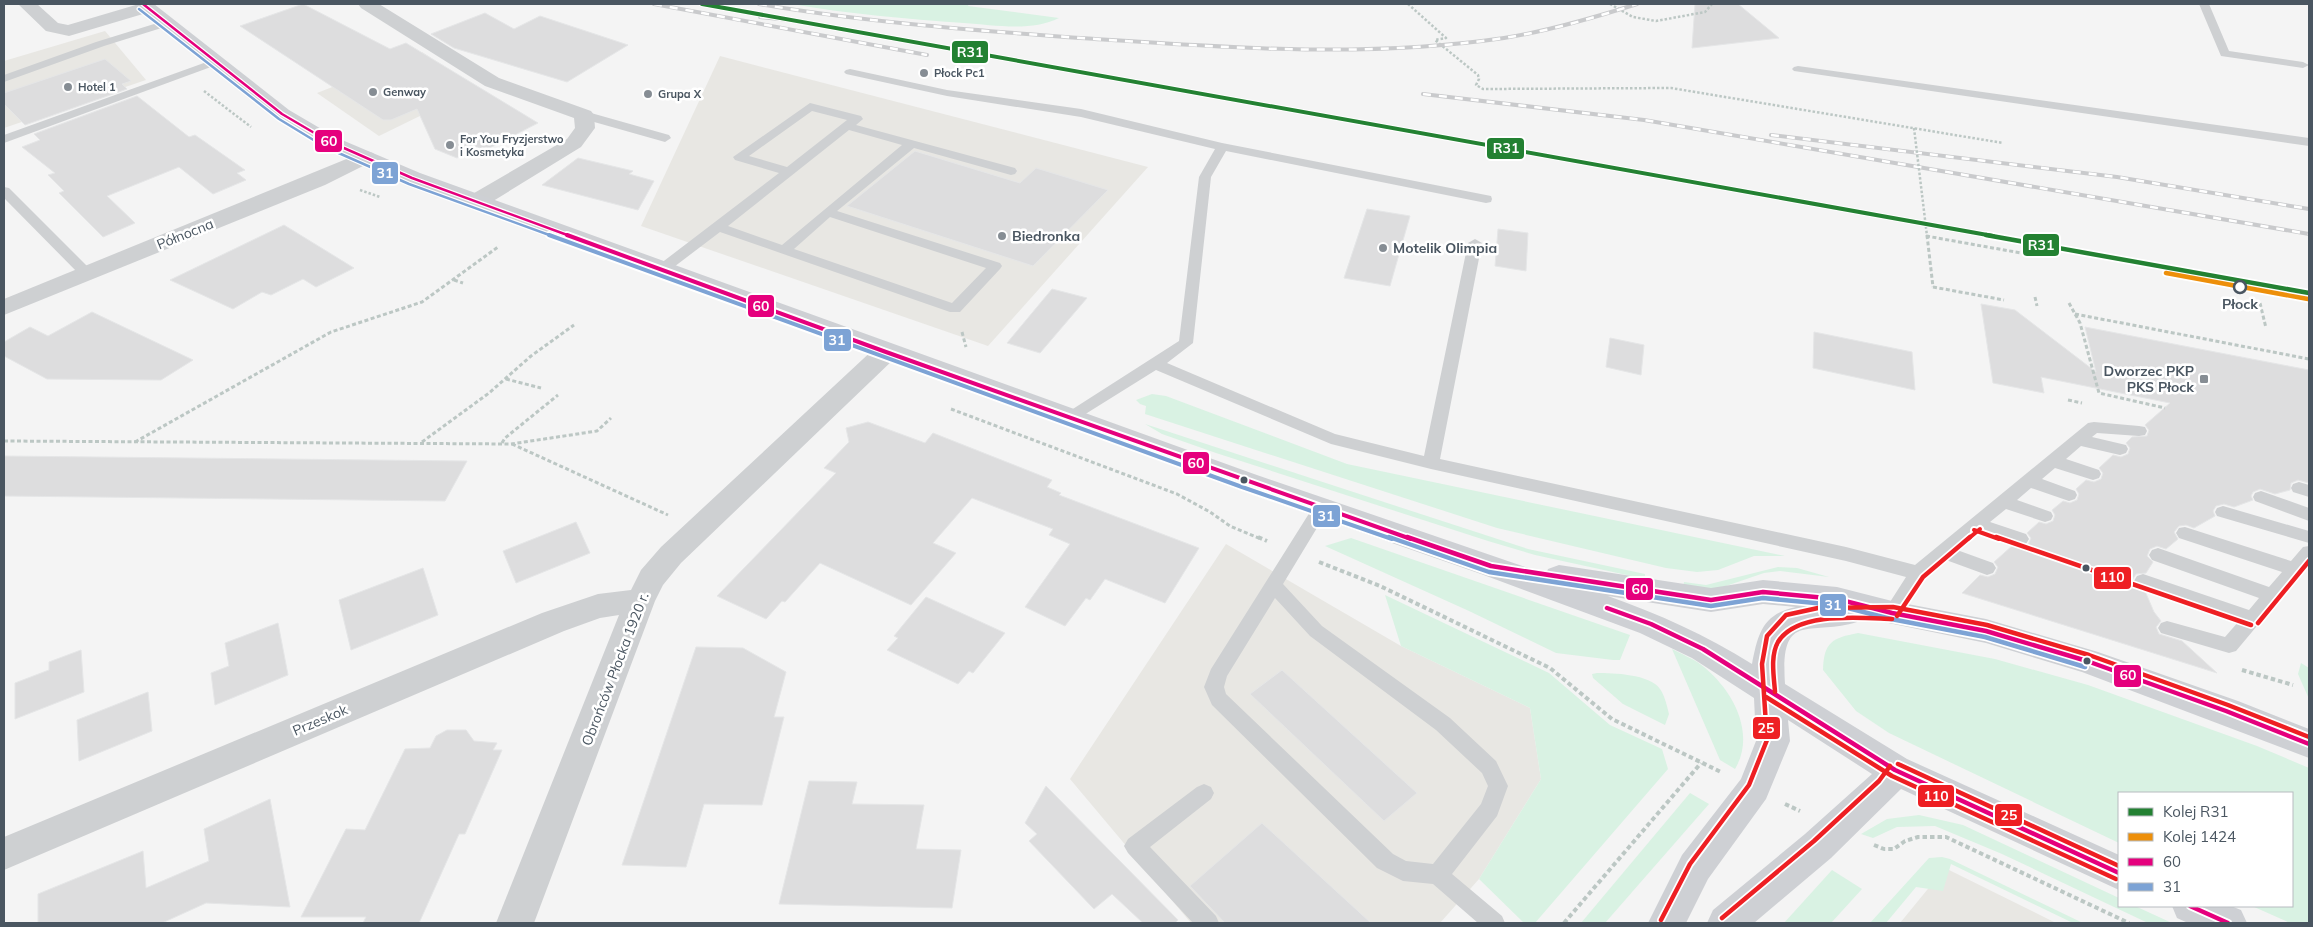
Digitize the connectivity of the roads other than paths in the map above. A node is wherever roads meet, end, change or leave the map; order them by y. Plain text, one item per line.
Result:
1 (27, 4) edge
2 (366, 4) edge
3 (2204, 4) edge
4 (145, 5) edge
5 (167, 23) junction
6 (215, 62) junction
7 (2303, 65) dead end
8 (1798, 69) dead end
9 (850, 72) dead end
10 (4, 79) edge
11 (584, 115) junction
12 (848, 126) junction
13 (665, 138) dead end
14 (4, 139) edge
15 (2309, 142) edge
16 (911, 144) junction
17 (1222, 146) junction
18 (366, 157) junction
19 (1011, 171) dead end
20 (789, 172) junction
21 (4, 191) edge
22 (1486, 199) dead end
23 (477, 201) junction
24 (828, 212) junction
25 (718, 227) junction
26 (1475, 243) dead end
27 (784, 250) junction
28 (662, 270) junction
29 (88, 274) junction
30 (4, 308) edge
31 (886, 352) junction
32 (1155, 364) junction
33 (1072, 418) junction
34 (2139, 431) dead end
35 (2078, 440) junction
36 (2120, 449) dead end
37 (2052, 461) junction
38 (1431, 463) junction
39 (2092, 474) dead end
40 (2028, 482) junction
41 (2070, 495) dead end
42 (2261, 497) dead end
43 (2003, 502) junction
44 (1321, 508) junction
45 (2223, 512) dead end
46 (2309, 515) edge
47 (2044, 516) dead end
48 (1976, 524) junction
49 (2185, 533) dead end
50 (2309, 537) edge
51 (2020, 539) dead end
52 (1944, 552) junction
53 (2309, 552) edge
54 (2158, 555) dead end
55 (1491, 566) junction
56 (1987, 568) dead end
57 (2294, 569) junction
58 (1918, 573) junction
59 (2143, 581) dead end
60 (1273, 584) junction
61 (2274, 596) junction
62 (640, 601) junction
63 (1892, 613) junction
64 (2254, 619) junction
65 (2167, 628) dead end
66 (1769, 692) junction
67 (2309, 744) edge
68 (1895, 770) junction
69 (1204, 793) dead end
70 (4, 854) edge
71 (1438, 874) junction
72 (2118, 874) edge
73 (2192, 907) edge
74 (515, 923) edge
75 (1208, 923) edge
76 (1494, 923) edge
77 (1667, 923) edge
78 (1726, 923) edge
79 (2228, 923) edge

1 - 4 street
2 - 11 street
3 - 7 lane
4 - 5 street
5 - 6 street
5 - 10 lane
6 - 14 lane
6 - 18 street
8 - 15 lane
9 - 17 lane
11 - 13 lane
11 - 23 street
12 - 16 lane
12 - 20 lane
12 - 20 lane
16 - 19 lane
16 - 24 lane
17 - 22 lane
17 - 32 lane
18 - 23 street
18 - 29 street, Północna
20 - 25 lane
21 - 29 lane
23 - 28 street
24 - 27 lane
24 - 27 lane
25 - 27 lane
25 - 28 lane
26 - 38 lane
28 - 31 street
29 - 30 street, Północna
31 - 33 street
31 - 62 street, Obrońców Płocka 1920 r.
32 - 33 lane
32 - 38 lane
33 - 44 street
34 - 35 lane
35 - 36 lane
35 - 37 lane
37 - 39 lane
37 - 40 lane
38 - 58 lane
40 - 41 lane
40 - 43 lane
42 - 46 lane
43 - 47 lane
43 - 48 lane
44 - 55 street
44 - 60 lane
45 - 50 lane
48 - 51 lane
48 - 52 lane
49 - 57 lane
52 - 56 lane
52 - 58 lane
53 - 57 lane
54 - 61 lane
55 - 63 street
55 - 66 street
57 - 61 lane
58 - 63 lane
59 - 64 lane
60 - 71 lane
60 - 71 lane
61 - 64 lane
62 - 70 street, Przeskok
62 - 74 street, Obrońców Płocka 1920 r.
63 - 66 street
63 - 67 street
64 - 65 lane
66 - 68 street
66 - 77 street
68 - 72 street
68 - 78 street
69 - 75 lane
71 - 76 lane
73 - 79 street

